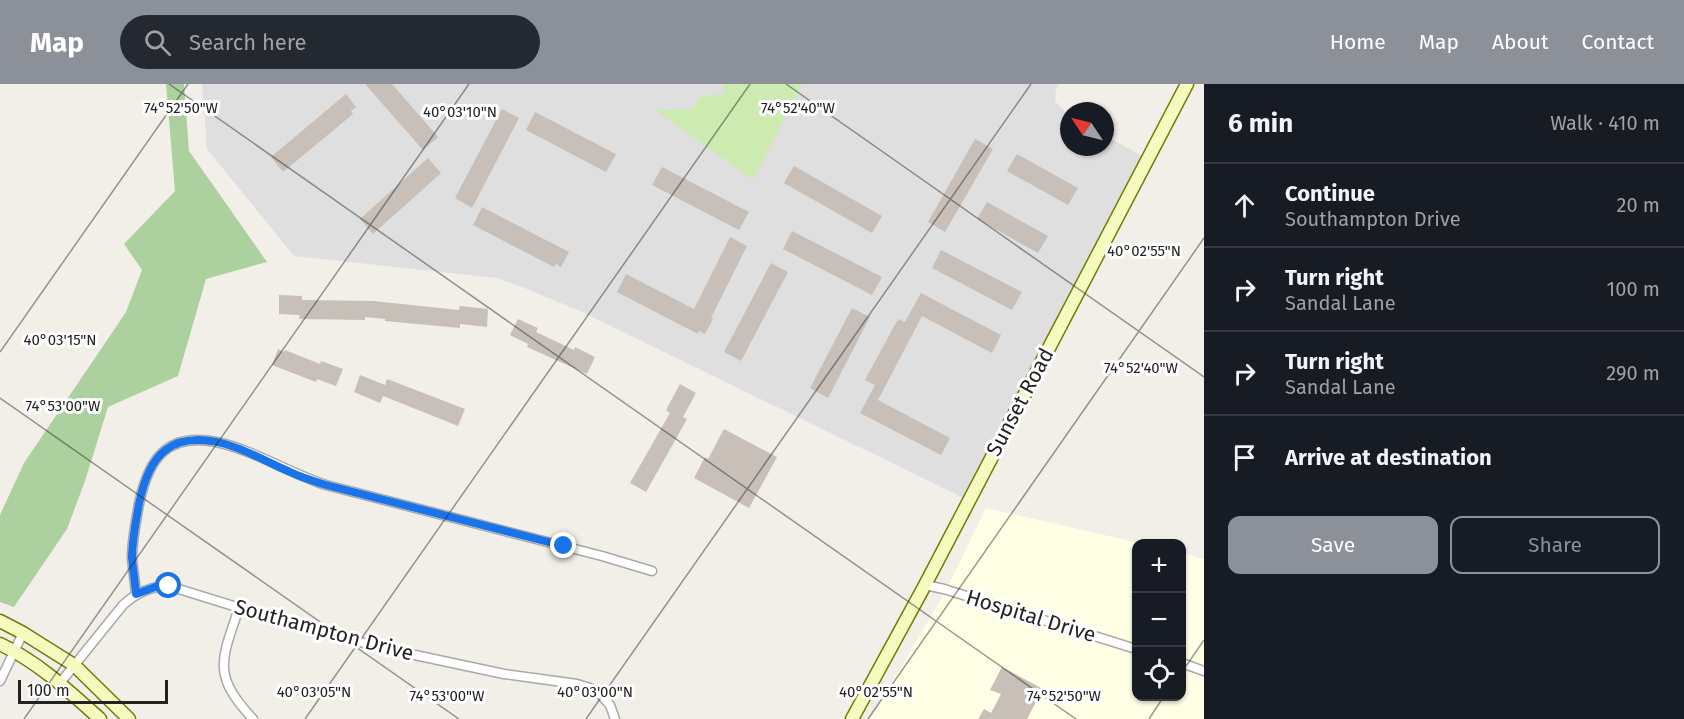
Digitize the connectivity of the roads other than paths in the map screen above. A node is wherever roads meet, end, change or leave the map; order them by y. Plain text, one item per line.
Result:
1 (1188, 84) edge
2 (652, 571) dead end
3 (925, 585) junction
4 (136, 594) junction
5 (239, 608) junction
6 (0, 621) edge
7 (23, 633) junction
8 (0, 644) edge
9 (1132, 647) edge
10 (14, 650) junction
11 (1186, 664) edge
12 (74, 665) junction
13 (1204, 671) edge
14 (0, 681) edge
15 (60, 683) junction
16 (100, 719) edge
17 (129, 719) edge
18 (253, 719) edge
19 (615, 719) edge
20 (852, 719) edge

1 - 3 street, Sunset Road
2 - 4 street
3 - 9 street, Hospital Drive
3 - 20 street, Sunset Road
4 - 5 street, Southampton Drive
4 - 12 street, Southampton Drive
5 - 18 street
5 - 19 street, Southampton Drive
6 - 7 street
7 - 10 street
7 - 12 street
8 - 10 street
10 - 14 street
10 - 15 street
11 - 13 street
12 - 15 street, Southampton Drive
12 - 17 street
15 - 16 street

